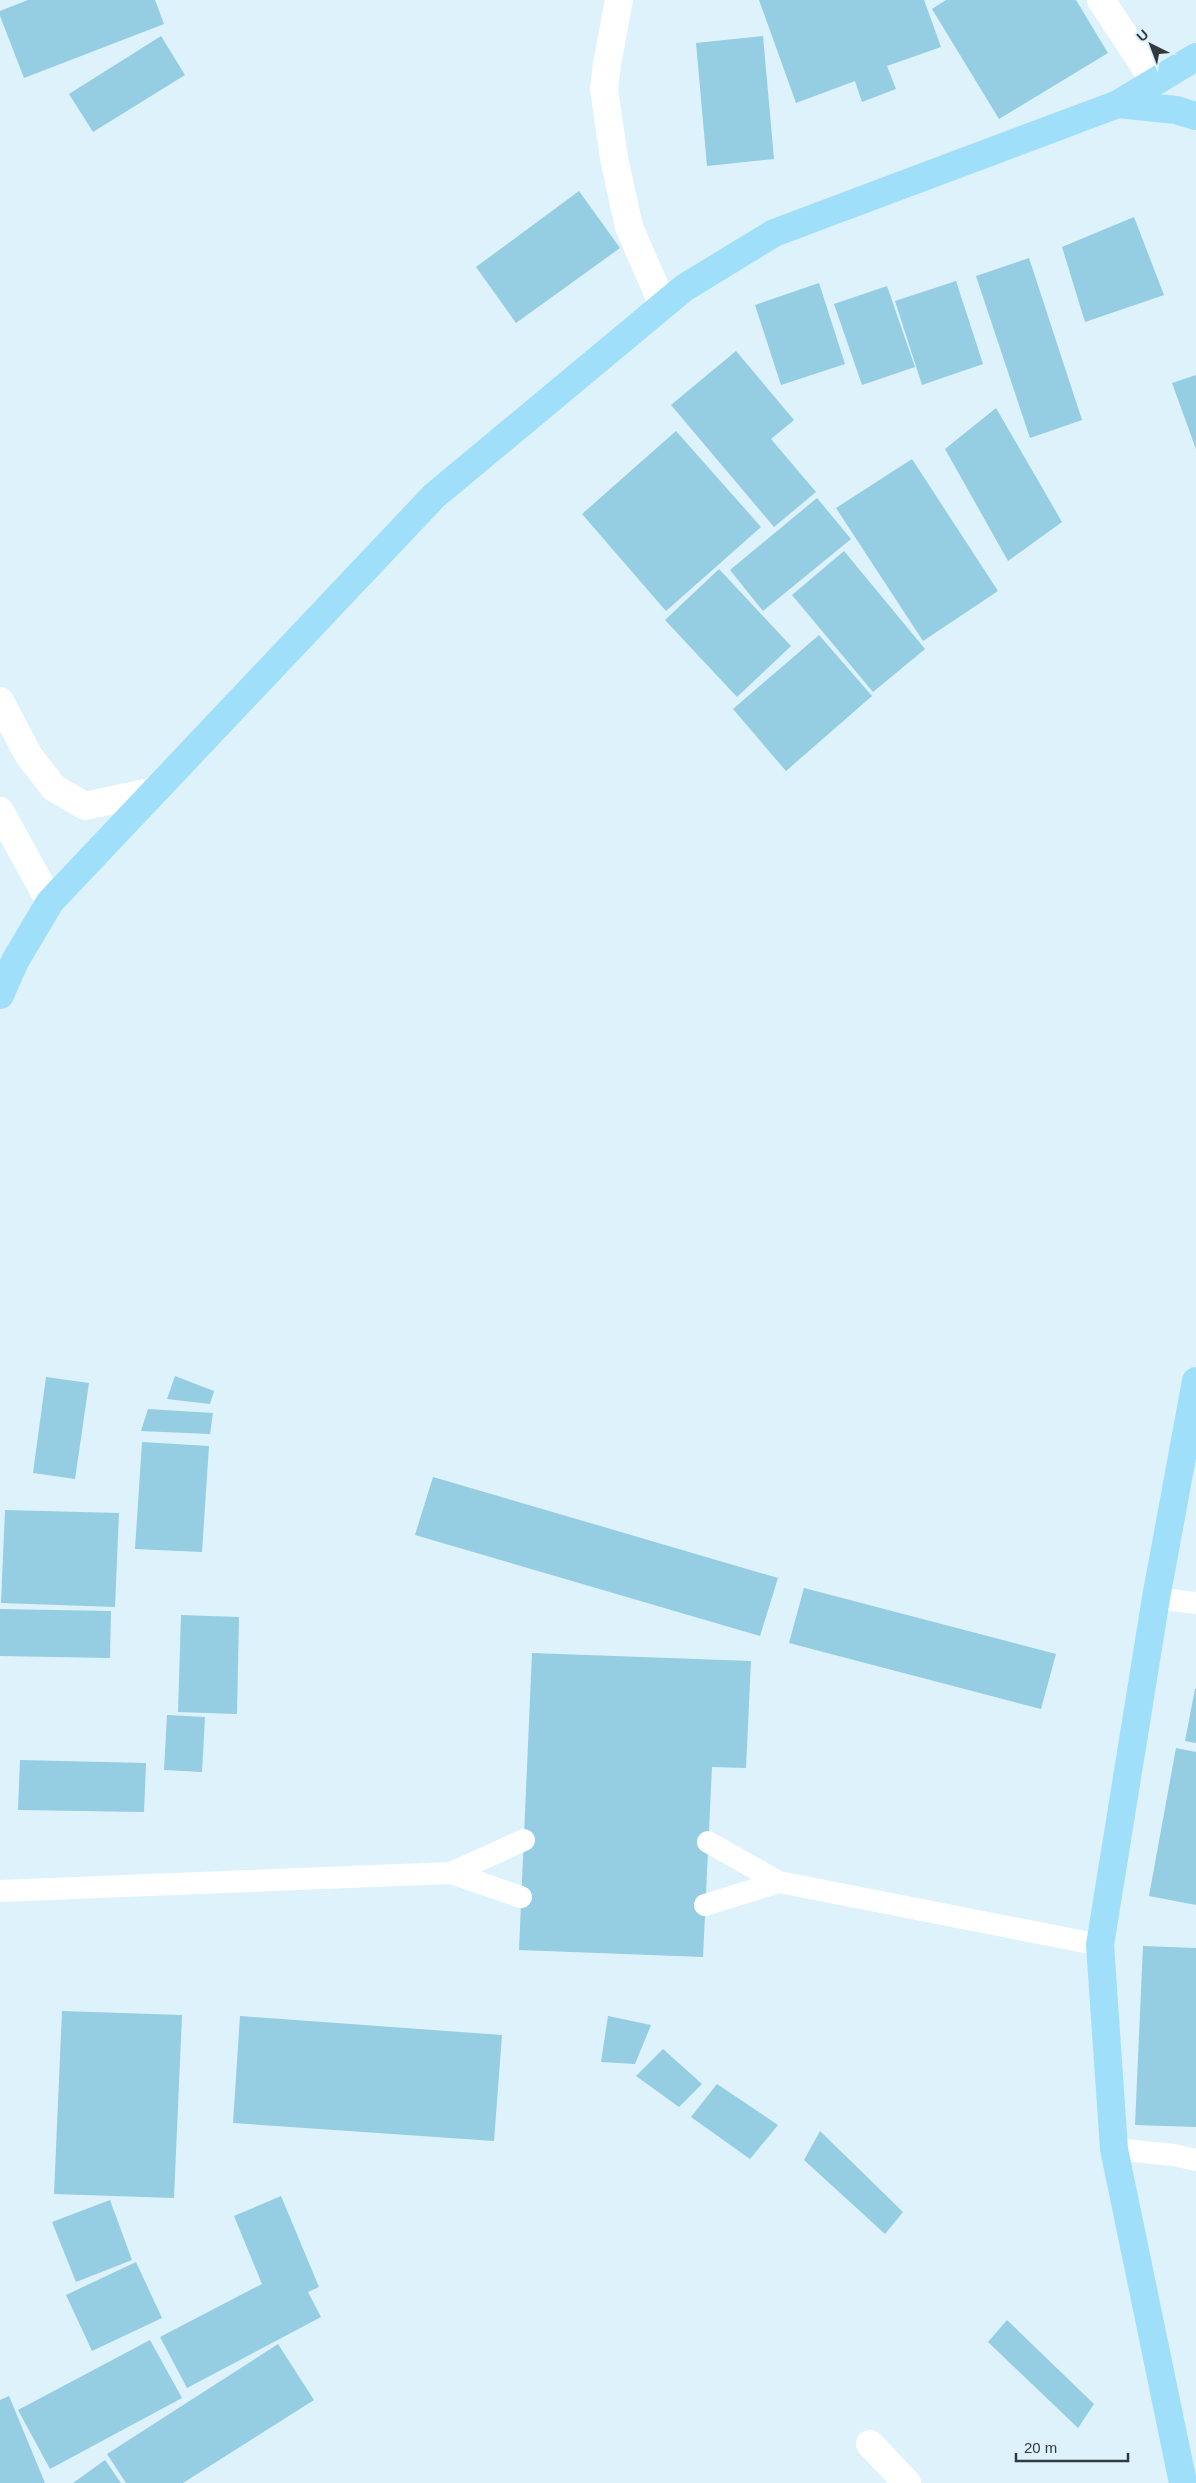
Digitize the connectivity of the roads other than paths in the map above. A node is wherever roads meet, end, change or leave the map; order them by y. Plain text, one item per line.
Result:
1 (619, 0) edge
2 (1101, 0) edge
3 (1196, 57) edge
4 (1156, 82) junction
5 (1118, 104) junction
6 (1196, 116) edge
7 (662, 305) junction
8 (0, 701) edge
9 (155, 791) junction
10 (0, 811) edge
11 (50, 902) junction
12 (0, 995) edge
13 (1196, 1381) edge
14 (1156, 1598) junction
15 (1196, 1603) edge
16 (524, 1840) dead end
17 (708, 1842) dead end
18 (451, 1874) junction
19 (779, 1882) junction
20 (0, 1891) edge
21 (521, 1897) dead end
22 (705, 1906) dead end
23 (1100, 1945) junction
24 (1114, 2149) junction
25 (1196, 2160) edge
26 (870, 2444) dead end
27 (907, 2483) edge
28 (1182, 2483) edge

1 - 7 street
2 - 4 street
3 - 4 highway
4 - 5 highway
5 - 6 highway
5 - 7 highway
7 - 9 highway
8 - 9 street
9 - 11 highway
10 - 11 street
11 - 12 highway
13 - 14 highway
14 - 15 lane
14 - 23 highway
16 - 18 lane
17 - 19 lane
18 - 20 lane
18 - 21 lane
19 - 22 lane
19 - 23 lane
23 - 24 highway
24 - 25 lane
24 - 28 highway
26 - 27 street

